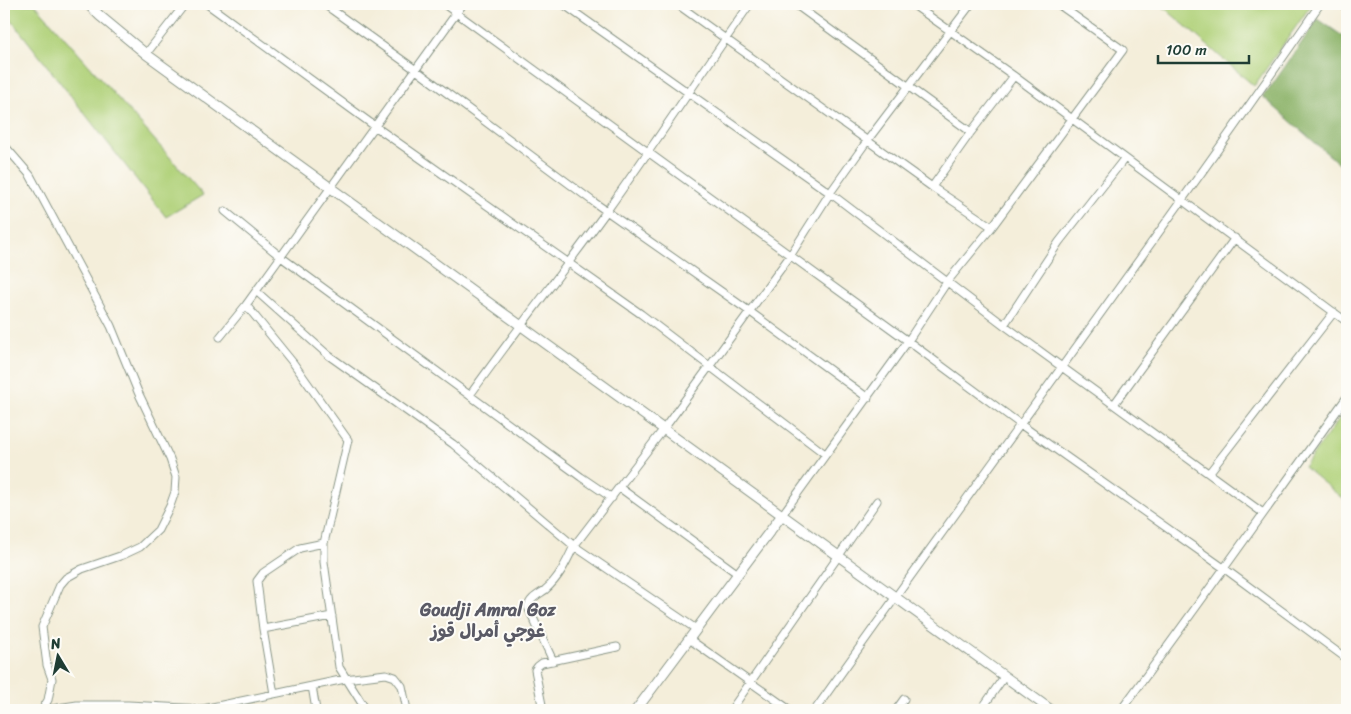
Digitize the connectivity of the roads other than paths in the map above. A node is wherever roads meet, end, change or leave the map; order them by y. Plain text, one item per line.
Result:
1 (88, 4) edge
2 (185, 4) edge
3 (207, 4) edge
4 (324, 4) edge
5 (444, 4) edge
6 (463, 4) edge
7 (563, 4) edge
8 (677, 4) edge
9 (750, 4) edge
10 (795, 4) edge
11 (912, 4) edge
12 (972, 4) edge
13 (1058, 4) edge
14 (1320, 4) edge
15 (456, 13) junction
16 (950, 32) junction
17 (726, 38) junction
18 (146, 54) junction
19 (416, 70) junction
20 (1014, 76) junction
21 (907, 87) junction
22 (688, 93) junction
23 (1072, 118) junction
24 (376, 126) junction
25 (971, 132) junction
26 (867, 141) junction
27 (4, 145) edge
28 (648, 153) junction
29 (1124, 159) junction
30 (932, 187) junction
31 (329, 189) junction
32 (830, 194) junction
33 (1181, 200) junction
34 (225, 211) dead end
35 (606, 211) junction
36 (992, 227) junction
37 (1235, 238) junction
38 (790, 256) junction
39 (281, 257) junction
40 (569, 263) junction
41 (947, 282) junction
42 (256, 291) junction
43 (246, 305) junction
44 (749, 311) junction
45 (1334, 312) junction
46 (1347, 322) edge
47 (1004, 325) junction
48 (520, 326) junction
49 (220, 337) dead end
50 (908, 341) junction
51 (1062, 366) junction
52 (709, 367) junction
53 (470, 395) junction
54 (1347, 397) edge
55 (868, 398) junction
56 (1114, 403) junction
57 (1020, 424) junction
58 (663, 430) junction
59 (825, 454) junction
60 (1210, 473) junction
61 (620, 488) junction
62 (612, 498) junction
63 (877, 501) dead end
64 (1263, 513) junction
65 (782, 515) junction
66 (324, 543) junction
67 (574, 546) junction
68 (839, 556) junction
69 (1225, 569) junction
70 (738, 574) junction
71 (895, 597) junction
72 (332, 616) junction
73 (263, 629) junction
74 (696, 630) junction
75 (689, 639) junction
76 (618, 647) dead end
77 (1347, 659) edge
78 (553, 661) junction
79 (1004, 678) junction
80 (345, 679) junction
81 (751, 683) junction
82 (312, 686) junction
83 (274, 694) junction
84 (904, 699) dead end
85 (99, 708) edge
86 (1047, 709) edge
87 (44, 710) edge
88 (203, 710) edge
89 (316, 710) edge
90 (366, 710) edge
91 (407, 710) edge
92 (544, 710) edge
93 (636, 710) edge
94 (731, 710) edge
95 (790, 710) edge
96 (815, 710) edge
97 (896, 710) edge
98 (981, 710) edge
99 (1121, 710) edge

1 - 18 street
2 - 18 street
3 - 24 street
4 - 19 street
5 - 15 street
6 - 15 street
7 - 22 street
8 - 17 street
9 - 17 street
10 - 21 street
11 - 16 street
12 - 16 street
13 - 23 street
14 - 33 street
15 - 19 street
15 - 28 street
16 - 20 street
16 - 21 street
17 - 22 street
17 - 26 street
18 - 31 street
19 - 24 street
19 - 35 street
20 - 23 street
20 - 25 street
21 - 25 street
21 - 26 street
22 - 28 street
22 - 32 street
23 - 29 street
23 - 36 street
24 - 31 street
24 - 40 street
25 - 30 street
26 - 30 street
26 - 32 street
27 - 87 street
28 - 35 street
28 - 38 street
29 - 33 street
29 - 47 street
30 - 36 street
31 - 39 street
31 - 48 street
32 - 38 street
32 - 41 street
33 - 37 street
33 - 51 street
34 - 39 street
35 - 40 street
35 - 44 street
36 - 41 street
37 - 45 street
37 - 56 street
38 - 44 street
38 - 50 street
39 - 42 street
39 - 53 street
40 - 48 street
40 - 52 street
41 - 47 street
41 - 50 street
42 - 43 street
42 - 67 street
43 - 49 street
43 - 66 street
44 - 52 street
44 - 55 street
45 - 46 street
45 - 60 street
47 - 51 street
48 - 53 street
48 - 58 street
50 - 55 street
50 - 57 street
51 - 56 street
51 - 57 street
52 - 58 street
52 - 59 street
53 - 62 street
54 - 64 street
55 - 59 street
56 - 60 street
57 - 69 street
57 - 71 street
58 - 61 street
58 - 65 street
59 - 65 street
60 - 64 street
61 - 62 street
61 - 70 street
62 - 67 street
63 - 68 street
64 - 69 street
65 - 68 street
65 - 70 street
66 - 72 street
66 - 73 street
67 - 74 street
67 - 78 street
68 - 71 street
68 - 81 street
69 - 77 street
69 - 99 street
70 - 74 street
71 - 79 street
71 - 96 street
72 - 73 street
72 - 80 street
73 - 83 street
74 - 75 street
75 - 81 street
75 - 93 street
76 - 78 street
78 - 92 street
79 - 86 street
79 - 98 street
80 - 82 street
80 - 90 street
80 - 91 street
81 - 94 street
81 - 95 street
82 - 83 street
82 - 89 street
83 - 88 street
84 - 97 street
85 - 87 street
85 - 88 street

